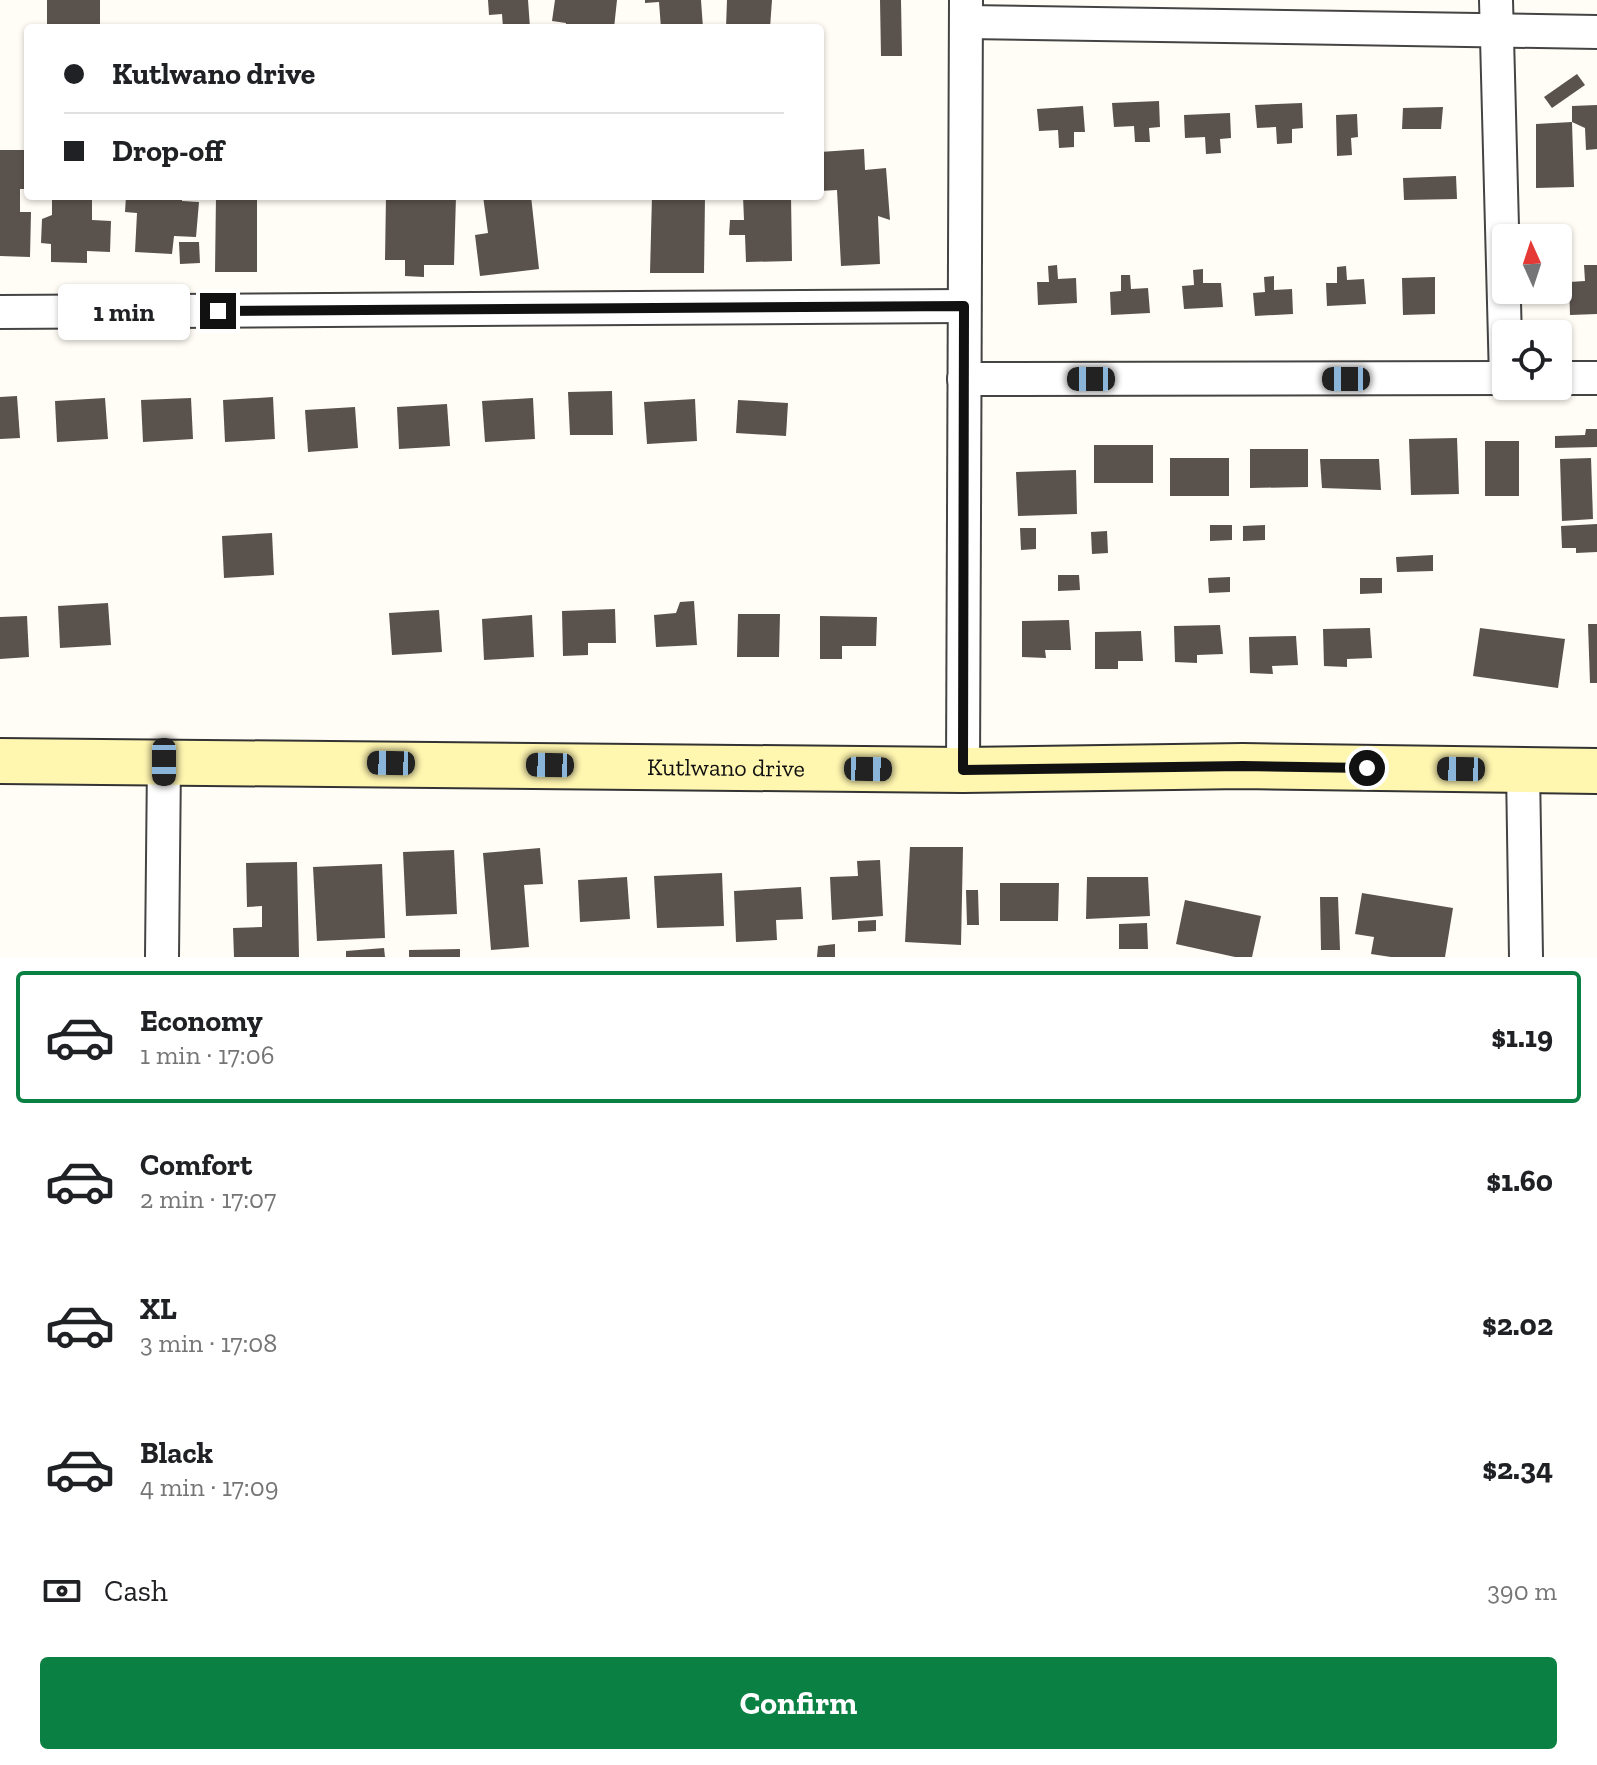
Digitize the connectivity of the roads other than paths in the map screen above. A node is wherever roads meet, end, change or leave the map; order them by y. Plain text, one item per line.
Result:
1 (1496, 0) edge
2 (966, 11) edge
3 (1496, 32) junction
4 (1597, 32) edge
5 (964, 306) junction
6 (0, 312) edge
7 (1504, 320) edge
8 (1492, 378) edge
9 (1572, 378) edge
10 (1597, 378) edge
11 (964, 379) junction
12 (0, 761) edge
13 (164, 762) junction
14 (963, 770) junction
15 (1523, 770) junction
16 (1597, 771) edge
17 (162, 957) edge
18 (1526, 957) edge

1 - 3 street
2 - 3 street
2 - 5 street
3 - 4 street
3 - 7 street
5 - 6 street
5 - 11 street
8 - 11 street
9 - 10 street
11 - 14 street
12 - 13 street, Kutlwano drive
13 - 14 street, Kutlwano drive
13 - 17 street
14 - 15 street, Kutlwano drive
15 - 16 street, Kutlwano drive
15 - 18 street

